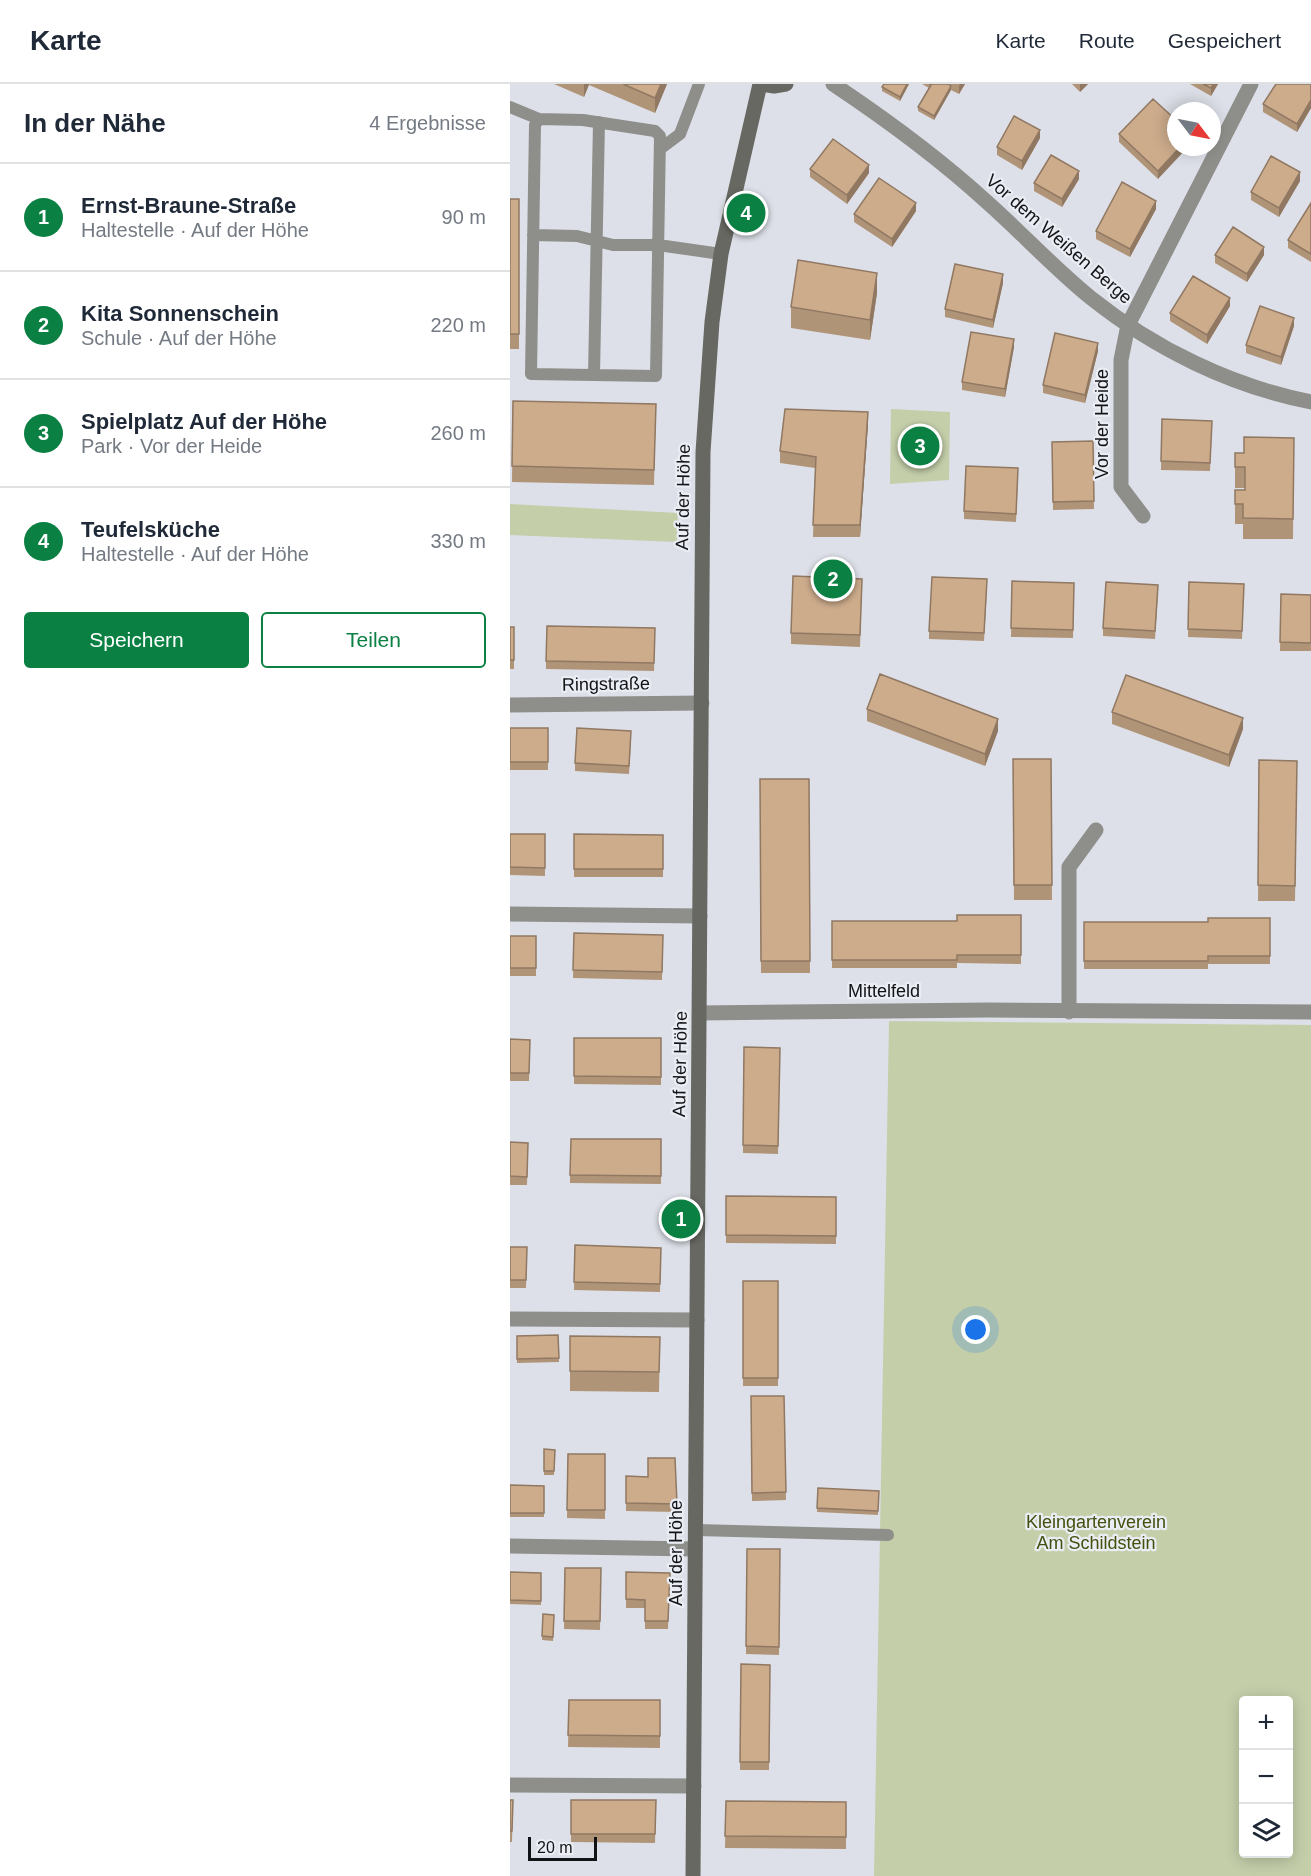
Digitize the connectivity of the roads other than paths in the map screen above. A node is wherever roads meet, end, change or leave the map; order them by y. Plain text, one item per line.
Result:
1 (699, 84) edge
2 (761, 84) edge
3 (786, 84) edge
4 (833, 84) edge
5 (1251, 84) edge
6 (510, 106) edge
7 (539, 119) junction
8 (599, 122) junction
9 (660, 149) junction
10 (533, 235) junction
11 (598, 242) junction
12 (658, 245) junction
13 (721, 255) junction
14 (1128, 325) junction
15 (594, 375) junction
16 (1311, 402) edge
17 (1143, 516) dead end
18 (702, 703) junction
19 (510, 705) edge
20 (1096, 830) dead end
21 (510, 915) edge
22 (700, 916) junction
23 (700, 1012) junction
24 (1069, 1012) junction
25 (1311, 1012) edge
26 (510, 1319) edge
27 (697, 1320) junction
28 (696, 1530) junction
29 (888, 1535) dead end
30 (510, 1546) edge
31 (695, 1549) junction
32 (510, 1785) edge
33 (694, 1786) junction
34 (693, 1876) edge

1 - 9 lane
2 - 3 street, Auf der Höhe
2 - 13 street, Auf der Höhe
4 - 14 street, Vor dem Weißen Berge
5 - 14 street, Vor der Heide
6 - 7 lane
7 - 8 lane
7 - 10 lane
8 - 9 lane
8 - 11 lane
9 - 12 lane
10 - 11 lane
10 - 15 lane
11 - 12 lane
11 - 15 lane
12 - 13 lane
12 - 15 lane
13 - 18 street, Auf der Höhe
14 - 16 street, Vor dem Weißen Berge
14 - 17 street, Vor der Heide
18 - 19 street, Ringstraße
18 - 22 street, Auf der Höhe
20 - 24 street
21 - 22 street
22 - 23 street, Auf der Höhe
23 - 24 street, Mittelfeld
23 - 27 street, Auf der Höhe
24 - 25 street, Mittelfeld
26 - 27 street
27 - 28 street, Auf der Höhe
28 - 29 lane
28 - 31 street, Auf der Höhe
30 - 31 street
31 - 33 street, Auf der Höhe
32 - 33 street
33 - 34 street, Auf der Höhe

